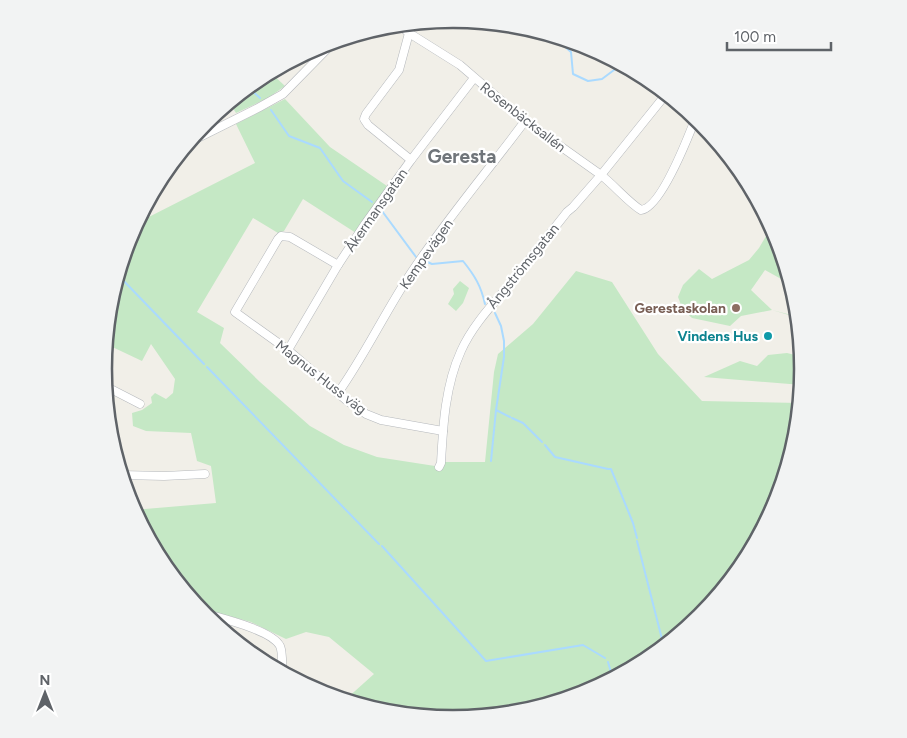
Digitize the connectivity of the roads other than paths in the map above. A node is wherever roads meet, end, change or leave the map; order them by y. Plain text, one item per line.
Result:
1 (406, 31) edge
2 (409, 33) junction
3 (323, 53) edge
4 (474, 78) junction
5 (662, 99) edge
6 (525, 121) junction
7 (693, 126) edge
8 (207, 134) edge
9 (411, 160) junction
10 (601, 175) junction
11 (338, 265) junction
12 (288, 350) junction
13 (113, 390) edge
14 (338, 393) junction
15 (140, 404) dead end
16 (443, 431) junction
17 (439, 467) dead end
18 (205, 474) dead end
19 (129, 475) edge
20 (220, 618) edge
21 (282, 664) edge

1 - 2 street, Rosenbäcksallén
2 - 4 street, Rosenbäcksallén
2 - 9 street
3 - 8 street
4 - 6 street, Rosenbäcksallén
4 - 9 street, Åkermansgatan
5 - 10 street, Ångströmsgatan
6 - 10 street, Rosenbäcksallén
6 - 14 street, Kempevägen
7 - 10 street, Rosenbäcksallén
9 - 11 street, Åkermansgatan
10 - 16 street, Ångströmsgatan
11 - 12 street, Åkermansgatan
11 - 12 street, Magnus Huss väg
12 - 14 street, Magnus Huss väg
13 - 15 street
14 - 16 street, Magnus Huss väg
16 - 17 street, Ångströmsgatan
18 - 19 street
20 - 21 street

